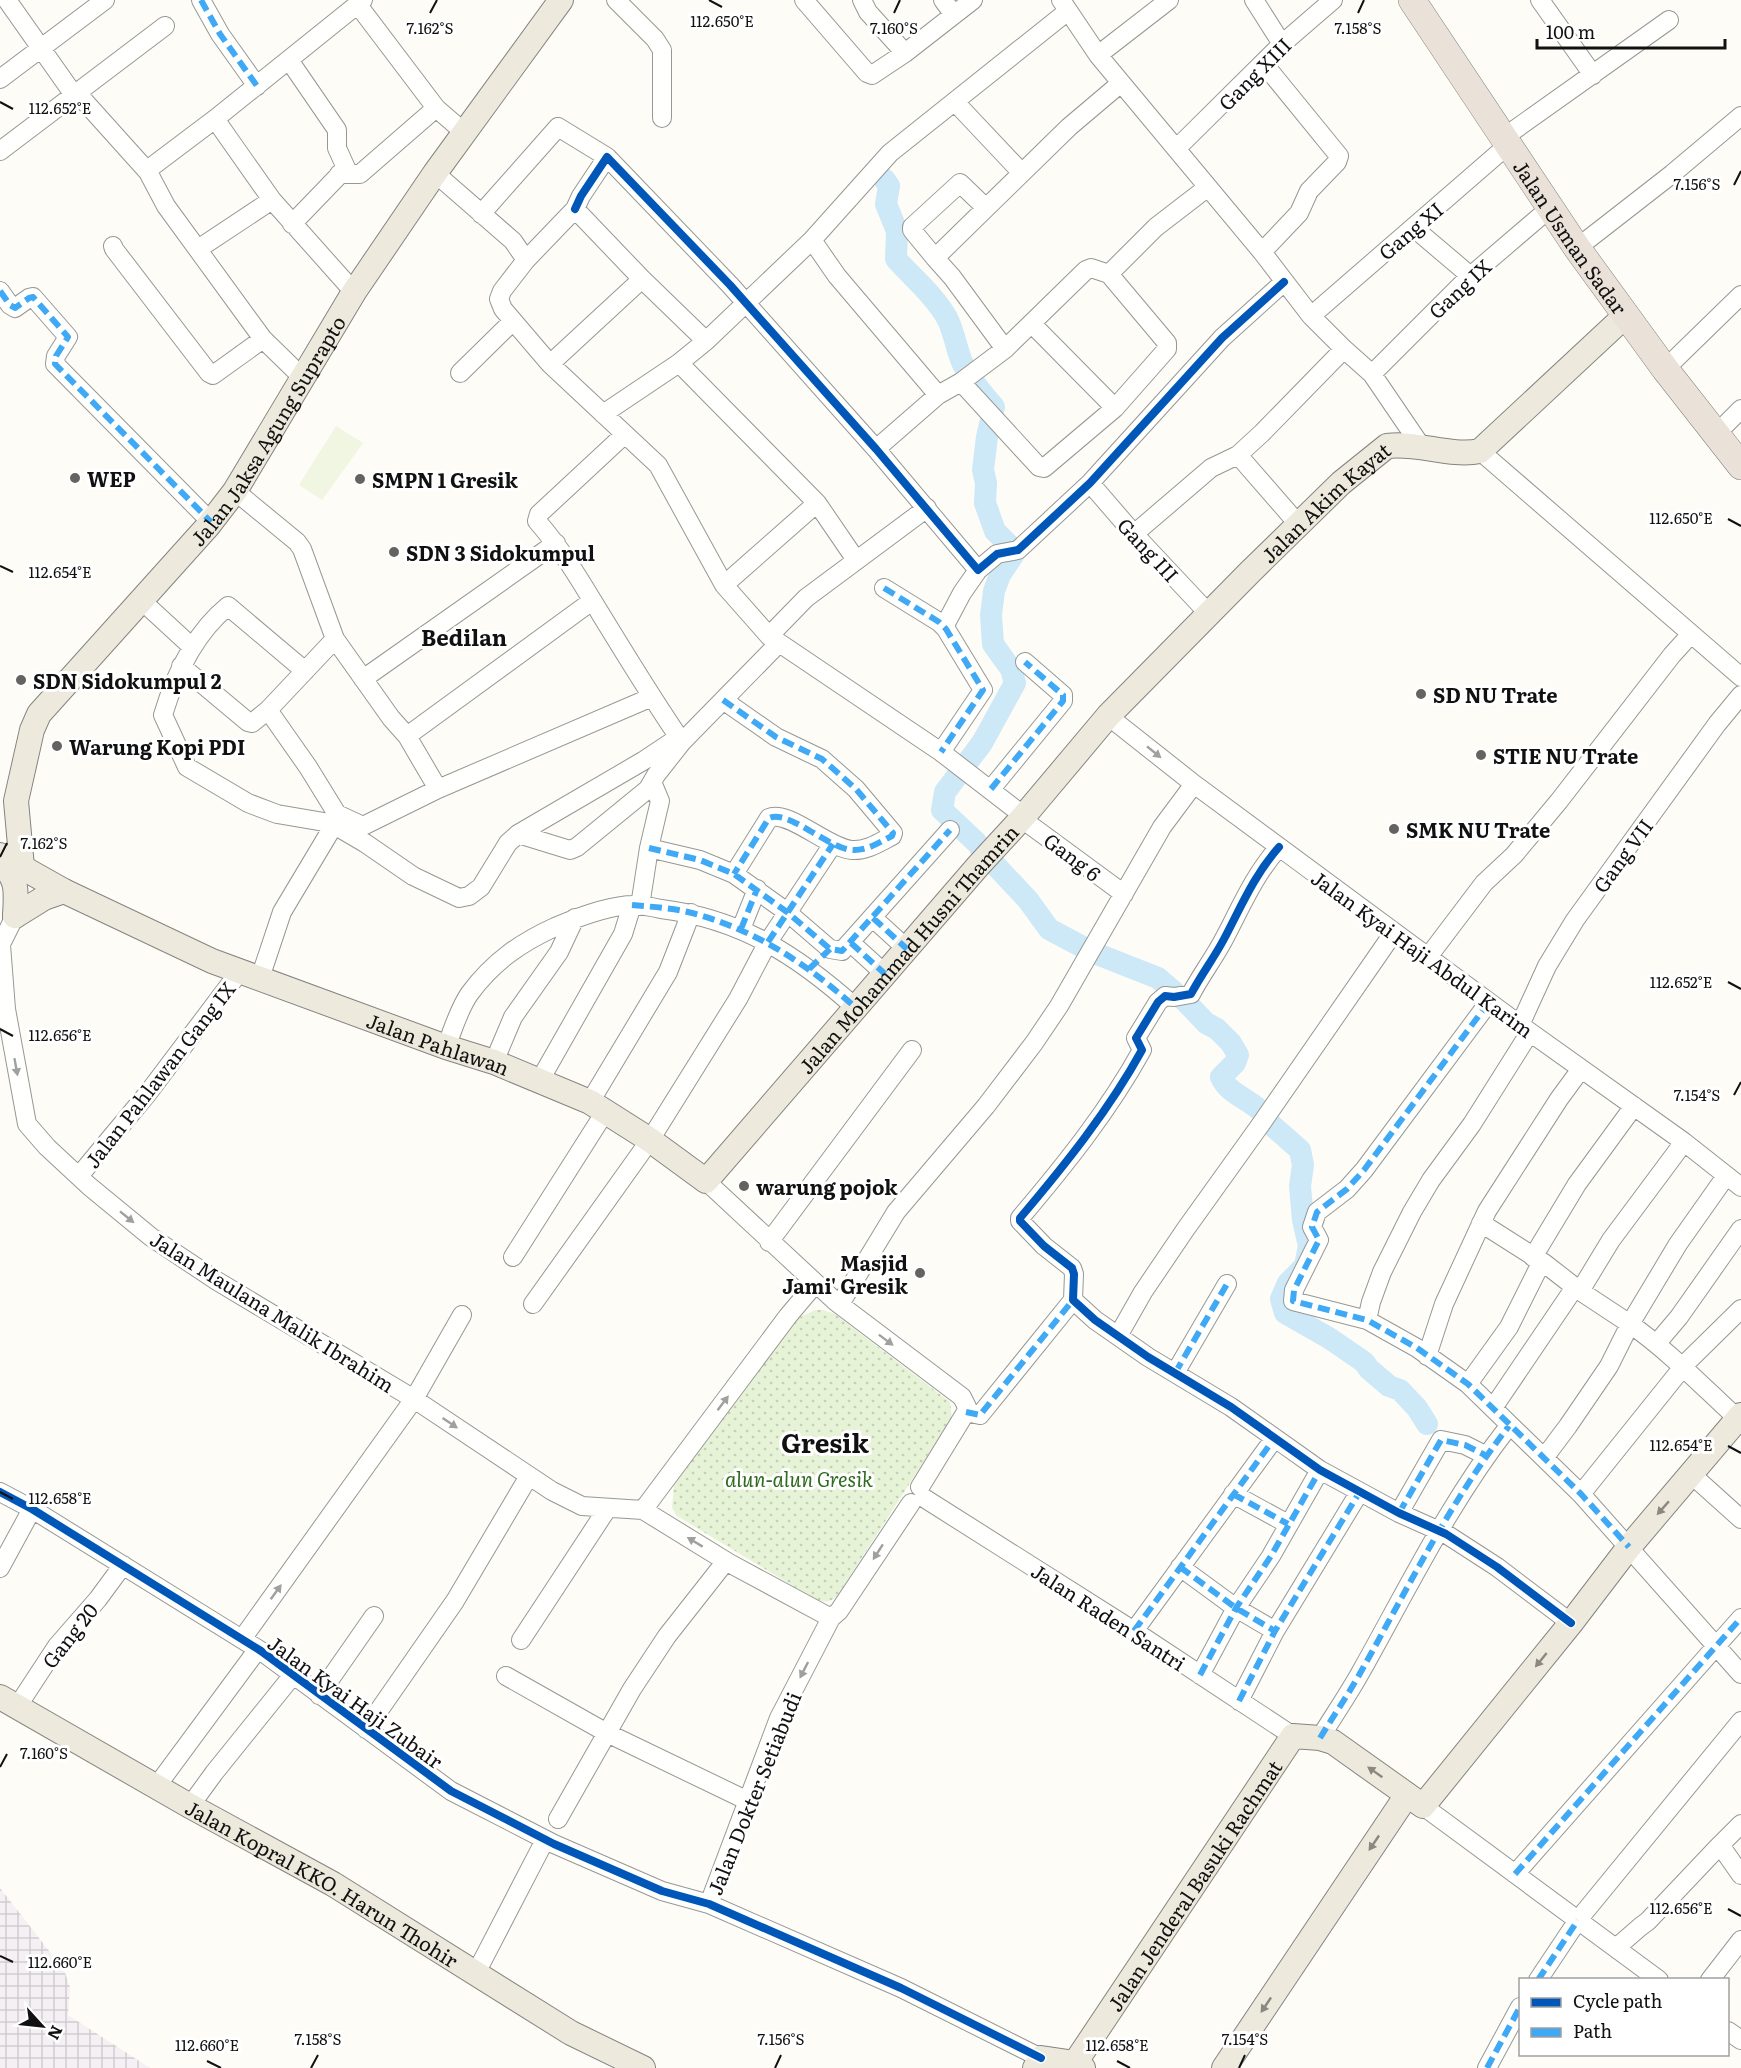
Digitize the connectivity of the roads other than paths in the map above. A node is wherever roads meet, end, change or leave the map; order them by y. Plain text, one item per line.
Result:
1 (8, 0) edge
2 (105, 0) edge
3 (202, 0) edge
4 (561, 0) edge
5 (616, 0) edge
6 (804, 0) edge
7 (862, 0) edge
8 (973, 0) edge
9 (1169, 0) edge
10 (1254, 0) edge
11 (1333, 0) edge
12 (1412, 0) edge
13 (1540, 0) edge
14 (361, 3) edge
15 (0, 6) edge
16 (1064, 6) edge
17 (949, 7) edge
18 (1669, 20) dead end
19 (165, 26) dead end
20 (1282, 44) junction
21 (41, 48) junction
22 (905, 53) junction
23 (1098, 55) junction
24 (289, 60) junction
25 (1264, 64) junction
26 (1593, 75) junction
27 (0, 79) edge
28 (1121, 83) junction
29 (257, 86) junction
30 (76, 94) junction
31 (955, 102) junction
32 (436, 108) junction
33 (1741, 116) edge
34 (663, 118) dead end
35 (215, 119) junction
36 (465, 133) junction
37 (1506, 141) junction
38 (1176, 149) junction
39 (0, 151) edge
40 (607, 157) junction
41 (148, 172) junction
42 (435, 173) junction
43 (1022, 173) junction
44 (339, 174) junction
45 (1208, 187) junction
46 (272, 200) junction
47 (1550, 207) junction
48 (986, 208) junction
49 (575, 209) junction
50 (481, 214) junction
51 (292, 224) junction
52 (1414, 228) junction
53 (812, 240) junction
54 (114, 246) dead end
55 (1577, 248) junction
56 (198, 249) junction
57 (1262, 252) junction
58 (935, 258) junction
59 (526, 260) junction
60 (1109, 274) junction
61 (642, 279) junction
62 (1467, 279) junction
63 (1284, 282) junction
64 (0, 291) edge
65 (354, 292) junction
66 (1741, 295) edge
67 (745, 303) junction
68 (1311, 316) junction
69 (1625, 316) junction
70 (513, 321) junction
71 (1032, 324) junction
72 (263, 339) junction
73 (706, 341) junction
74 (1005, 349) junction
75 (1344, 349) junction
76 (679, 363) junction
77 (550, 364) junction
78 (1665, 369) junction
79 (460, 373) dead end
80 (1372, 374) junction
81 (303, 378) junction
82 (961, 382) junction
83 (938, 395) junction
84 (1115, 408) junction
85 (1741, 409) edge
86 (603, 414) junction
87 (1716, 434) junction
88 (624, 435) junction
89 (1421, 446) junction
90 (876, 449) junction
91 (1480, 451) junction
92 (1238, 455) junction
93 (1741, 466) edge
94 (1090, 483) junction
95 (235, 491) junction
96 (817, 503) junction
97 (927, 508) junction
98 (211, 522) junction
99 (1299, 525) junction
100 (1134, 534) junction
101 (556, 543) junction
102 (856, 560) junction
103 (978, 570) junction
104 (724, 585) junction
105 (884, 588) dead end
106 (142, 601) junction
107 (592, 601) junction
108 (1209, 614) junction
109 (944, 627) junction
110 (1691, 634) junction
111 (335, 639) junction
112 (774, 639) junction
113 (192, 647) junction
114 (1025, 662) dead end
115 (181, 666) junction
116 (305, 671) junction
117 (1741, 677) edge
118 (363, 679) junction
119 (1741, 695) edge
120 (652, 697) junction
121 (723, 700) junction
122 (268, 710) junction
123 (1108, 716) junction
124 (408, 736) junction
125 (681, 739) junction
126 (941, 752) junction
127 (652, 782) junction
128 (1194, 784) junction
129 (438, 789) junction
130 (991, 789) junction
131 (8, 810) edge
132 (1023, 817) junction
133 (334, 821) junction
134 (950, 830) dead end
135 (518, 834) junction
136 (833, 844) junction
137 (1279, 847) junction
138 (649, 848) junction
139 (0, 855) edge
140 (11, 864) edge
141 (734, 874) junction
142 (757, 889) junction
143 (64, 891) junction
144 (1124, 894) junction
145 (636, 905) junction
146 (787, 912) junction
147 (691, 913) junction
148 (15, 916) junction
149 (575, 918) junction
150 (873, 918) junction
151 (741, 929) junction
152 (1394, 932) junction
153 (768, 942) junction
154 (851, 943) junction
155 (1, 945) edge
156 (830, 949) junction
157 (907, 949) junction
158 (1428, 957) junction
159 (809, 969) junction
160 (885, 974) junction
161 (250, 975) junction
162 (1489, 1002) junction
163 (3, 1007) edge
164 (855, 1008) junction
165 (1525, 1028) junction
166 (446, 1047) junction
167 (912, 1050) dead end
168 (494, 1062) junction
169 (1581, 1069) junction
170 (540, 1080) junction
171 (1634, 1106) junction
172 (598, 1107) junction
173 (650, 1140) junction
174 (1684, 1142) junction
175 (79, 1176) junction
176 (1726, 1176) junction
177 (706, 1181) junction
178 (1741, 1187) edge
179 (1481, 1223) junction
180 (1741, 1229) edge
181 (769, 1242) junction
182 (513, 1257) dead end
183 (1539, 1260) junction
184 (815, 1284) junction
185 (1227, 1284) dead end
186 (1578, 1289) junction
187 (1072, 1300) junction
188 (533, 1304) dead end
189 (840, 1304) junction
190 (1741, 1309) edge
191 (462, 1315) dead end
192 (1367, 1320) junction
193 (1630, 1324) junction
194 (1118, 1336) junction
195 (1657, 1343) junction
196 (1427, 1356) junction
197 (1684, 1367) junction
198 (1175, 1373) junction
199 (1468, 1384) junction
200 (414, 1399) junction
201 (1493, 1408) junction
202 (966, 1412) junction
203 (1739, 1417) edge
204 (1509, 1425) junction
205 (1274, 1439) junction
206 (1487, 1456) junction
207 (1544, 1458) junction
208 (1320, 1470) junction
209 (1692, 1475) junction
210 (529, 1476) junction
211 (0, 1492) edge
212 (1359, 1492) junction
213 (1233, 1494) junction
214 (1581, 1494) junction
215 (918, 1496) junction
216 (32, 1509) junction
217 (607, 1509) junction
218 (643, 1510) junction
219 (1399, 1513) junction
220 (1741, 1519) edge
221 (1288, 1524) junction
222 (1439, 1531) junction
223 (1629, 1547) junction
224 (726, 1561) junction
225 (123, 1565) junction
226 (1180, 1567) junction
227 (0, 1568) edge
228 (1236, 1608) junction
229 (374, 1616) dead end
230 (831, 1618) junction
231 (1741, 1618) edge
232 (1571, 1623) junction
233 (1134, 1630) junction
234 (1275, 1630) junction
235 (242, 1639) junction
236 (521, 1640) dead end
237 (1716, 1646) junction
238 (258, 1649) junction
239 (1741, 1674) edge
240 (293, 1675) junction
241 (1200, 1675) junction
242 (506, 1676) dead end
243 (319, 1695) junction
244 (1239, 1701) junction
245 (9, 1702) edge
246 (1741, 1721) edge
247 (366, 1729) junction
248 (607, 1733) junction
249 (1293, 1736) junction
250 (1320, 1738) junction
251 (156, 1786) junction
252 (1415, 1800) junction
253 (748, 1801) junction
254 (190, 1806) junction
255 (558, 1819) dead end
256 (1741, 1824) edge
257 (545, 1840) junction
258 (1720, 1845) junction
259 (1515, 1874) junction
260 (1741, 1875) edge
261 (709, 1904) junction
262 (1578, 1920) junction
263 (1741, 1940) edge
264 (1617, 1947) junction
265 (476, 1973) junction
266 (1539, 1978) edge
267 (1656, 1978) edge
268 (1712, 1978) edge
269 (1519, 2011) edge
270 (1030, 2061) edge
271 (1079, 2066) edge
272 (643, 2068) edge
273 (1224, 2068) edge
274 (1487, 2068) edge

1 - 15 street
1 - 21 street
2 - 21 street
3 - 29 street
4 - 36 main road, Jalan Jaksa Agung Suprapto
5 - 34 street
6 - 22 street
7 - 22 street
8 - 17 street
9 - 23 street
10 - 20 street
11 - 20 street, Gang XIII
12 - 37 highway, Jalan Usman Sadar
13 - 26 street
14 - 24 street
14 - 32 street
16 - 23 street
16 - 31 street
17 - 22 street
18 - 26 street, Gang XI
19 - 30 street
20 - 25 street, Gang XIII
21 - 27 street
21 - 30 street
23 - 28 street
24 - 29 street
24 - 44 street
25 - 38 street, Gang XIII
25 - 57 street
26 - 37 street, Gang XI
28 - 38 street
28 - 43 street
29 - 35 street
30 - 39 street
30 - 41 street
31 - 43 street
31 - 53 street
32 - 36 street
32 - 44 street
33 - 55 street
35 - 41 street
35 - 46 street
36 - 42 main road, Jalan Jaksa Agung Suprapto
37 - 47 highway, Jalan Usman Sadar
37 - 52 street, Gang XI
38 - 45 street
40 - 49 street
40 - 50 street
40 - 67 street
41 - 56 street
42 - 50 street
42 - 65 main road, Jalan Jaksa Agung Suprapto
43 - 48 street
44 - 51 street
45 - 57 street
45 - 60 street
46 - 51 street
46 - 56 street
47 - 55 highway, Jalan Usman Sadar
47 - 62 street, Gang IX
48 - 58 street
48 - 58 street
49 - 59 street
49 - 61 street
50 - 59 street
51 - 65 street
52 - 62 street
52 - 68 street, Gang XI
53 - 67 street
53 - 83 street
54 - 72 street
55 - 69 highway, Jalan Usman Sadar
56 - 72 street
57 - 63 street
58 - 74 street
59 - 70 street, Gang 6
60 - 71 street
60 - 84 street
61 - 73 street
61 - 77 street
62 - 80 street, Gang IX
63 - 68 street
63 - 94 street
64 - 98 street
65 - 81 main road, Jalan Jaksa Agung Suprapto
66 - 78 street
67 - 73 street
67 - 90 street
68 - 75 street
69 - 78 highway, Jalan Usman Sadar
69 - 91 main road
70 - 77 street, Gang 6
70 - 79 street
71 - 74 street
71 - 84 street
72 - 81 street
73 - 76 street
74 - 82 street
75 - 80 street
75 - 92 street
76 - 86 street
76 - 96 street
77 - 86 street, Gang 6
78 - 87 highway, Jalan Usman Sadar
80 - 89 street
81 - 95 main road, Jalan Jaksa Agung Suprapto
82 - 83 street
82 - 84 street
83 - 90 street
85 - 87 street
86 - 88 street, Gang 6
87 - 93 highway, Jalan Usman Sadar
88 - 101 street
88 - 104 street, Gang 6
89 - 91 main road, Jalan Akim Kayat
89 - 99 main road, Jalan Akim Kayat
90 - 97 street
91 - 110 street
92 - 99 street
92 - 100 street
94 - 100 street, Gang III
94 - 103 street
95 - 98 main road, Jalan Jaksa Agung Suprapto
95 - 111 street
96 - 102 street
96 - 104 street
97 - 102 street
97 - 103 street
98 - 106 main road, Jalan Jaksa Agung Suprapto
99 - 108 main road, Jalan Akim Kayat
100 - 108 street, Gang III
101 - 107 street
101 - 118 street
102 - 112 street
103 - 109 street
104 - 112 street, Gang 6
105 - 109 street
106 - 113 street
106 - 131 main road, Jalan Jaksa Agung Suprapto
107 - 120 street
107 - 124 street
108 - 123 main road, Jalan Akim Kayat
109 - 126 street
110 - 117 street
110 - 158 street
111 - 116 street
111 - 118 street
112 - 121 street
112 - 126 street, Gang 6
113 - 115 street
113 - 116 street
114 - 130 street
115 - 122 street
115 - 133 street
116 - 122 street
118 - 124 street
119 - 165 street, Gang VII
120 - 125 street
120 - 129 street
121 - 125 street
121 - 136 street
122 - 133 street
123 -> 128 street, Jalan Kyai Haji Abdul Karim
123 - 132 main road, Jalan Mohammad Husni Thamrin
124 - 129 street
125 - 127 street
125 - 135 street
126 - 130 street, Gang 6
127 - 135 street
127 - 138 street
128 - 137 street, Jalan Kyai Haji Abdul Karim
128 - 144 street
129 - 133 street
130 - 132 street, Gang 6
131 - 140 main road, Jalan Jaksa Agung Suprapto
131 - 143 main road
132 - 144 street, Gang 6
132 - 157 main road, Jalan Mohammad Husni Thamrin
133 - 135 street
133 - 161 street, Jalan Pahlawan Gang IX
134 - 150 street
136 - 141 street
136 - 146 street
137 - 152 street, Jalan Kyai Haji Abdul Karim
137 - 187 street
138 - 141 street
138 - 145 street
139 - 140 main road, Jalan Pahlawan
140 - 143 main road, Jalan Pahlawan
140 - 148 main road
141 - 142 street
142 - 146 street
142 - 151 street
143 - 148 main road
143 - 161 main road, Jalan Pahlawan
144 - 189 street
145 - 147 street
145 - 149 street
145 - 170 street
146 - 153 street
146 - 156 street
147 - 151 street
147 - 172 street
148 - 155 street
149 - 166 street
149 - 168 street
150 - 154 street
150 - 157 street
151 - 153 street
152 - 158 street, Jalan Kyai Haji Abdul Karim
152 - 194 street
153 - 159 street
153 - 173 street
154 - 156 street
154 - 160 street
155 - 163 street, Jalan Maulana Malik Ibrahim
156 - 159 street
157 - 160 main road, Jalan Mohammad Husni Thamrin
158 - 162 street, Jalan Kyai Haji Abdul Karim
159 - 164 street
160 - 164 main road, Jalan Mohammad Husni Thamrin
161 - 166 main road, Jalan Pahlawan
161 - 175 street, Jalan Pahlawan Gang IX
162 - 165 street, Jalan Kyai Haji Abdul Karim
162 - 192 street
163 -> 175 street, Jalan Maulana Malik Ibrahim
164 - 177 main road, Jalan Mohammad Husni Thamrin
165 - 169 street, Jalan Kyai Haji Abdul Karim
165 - 192 street, Gang VII
166 - 168 main road, Jalan Pahlawan
167 - 181 street
168 - 170 main road, Jalan Pahlawan
169 - 171 street, Jalan Kyai Haji Abdul Karim
169 - 179 street
170 - 172 main road, Jalan Pahlawan
171 - 174 street, Jalan Kyai Haji Abdul Karim
171 - 183 street
172 - 173 main road, Jalan Pahlawan
172 - 182 street
173 - 177 main road, Jalan Pahlawan
173 - 188 street
174 - 176 street, Jalan Kyai Haji Abdul Karim
174 - 186 street
175 -> 200 street, Jalan Maulana Malik Ibrahim
176 - 178 street, Jalan Kyai Haji Abdul Karim
176 - 193 street
177 - 181 street, Jalan Pahlawan
179 - 183 street
179 - 196 street
180 - 195 street
181 - 184 street, Jalan Pahlawan
183 - 186 street
183 - 199 street
184 - 189 street, Jalan Pahlawan
218 -> 184 street
185 - 198 street
186 - 193 street
186 - 201 street
187 - 194 street
187 - 202 street
189 -> 202 street, Jalan Pahlawan
190 - 197 street
191 - 200 street
192 - 196 street
193 - 195 street
193 - 207 street
194 - 198 street
195 - 197 street
196 - 199 street
197 - 203 street
197 - 214 street
198 - 205 street
199 - 201 street
200 -> 210 street, Jalan Maulana Malik Ibrahim
235 -> 200 street
201 - 204 street
202 - 215 street, Jalan Dokter Setiabudi
203 - 209 main road
204 - 206 street
204 - 207 street
205 - 208 street
205 - 213 street
206 - 219 street
206 - 222 street
207 - 214 street
208 - 212 street
208 - 221 street
209 - 220 street
209 -> 223 main road
210 - 217 street, Jalan Maulana Malik Ibrahim
210 - 247 street
211 - 216 street, Jalan Kyai Haji Zubair
212 - 219 street
212 - 234 street
213 - 221 street
213 - 226 street
214 - 223 street
215 -> 230 street, Jalan Dokter Setiabudi
215 - 233 street, Jalan Raden Santri
216 - 225 street, Jalan Kyai Haji Zubair
216 - 227 street
217 - 218 street, Jalan Maulana Malik Ibrahim
217 - 236 street
224 -> 218 street
219 - 222 street
221 - 228 street
222 - 232 street
222 - 250 street
223 - 232 main road
223 - 237 street
224 - 230 street
224 - 248 street
225 - 235 street, Jalan Kyai Haji Zubair
225 - 245 street, Gang 20
226 - 228 street
226 - 233 street
228 - 234 street
228 - 241 street
229 - 243 street
230 -> 253 street, Jalan Dokter Setiabudi
231 - 237 street
232 -> 252 main road
233 - 241 street, Jalan Raden Santri
234 - 244 street
235 - 238 street, Jalan Kyai Haji Zubair
237 - 239 street
237 - 259 street
238 - 240 street, Jalan Kyai Haji Zubair
238 - 251 street
240 - 243 street, Jalan Kyai Haji Zubair
240 - 254 street
241 - 244 street, Jalan Raden Santri
242 - 248 street
243 - 247 street, Jalan Kyai Haji Zubair
244 - 249 street, Jalan Raden Santri
245 - 251 main road, Jalan Kopral KKO. Harun Thohir
246 - 262 street
247 - 257 street, Jalan Kyai Haji Zubair
248 - 253 street
248 - 255 street
249 - 250 main road
249 - 271 main road, Jalan Jenderal Basuki Rachmat
252 -> 250 main road
251 - 254 main road, Jalan Kopral KKO. Harun Thohir
252 - 259 street
252 -> 273 main road
253 - 261 street, Jalan Dokter Setiabudi
254 - 265 main road, Jalan Kopral KKO. Harun Thohir
256 - 258 street
257 - 261 street, Jalan Kyai Haji Zubair
257 - 265 street
258 - 260 street
258 - 264 street
259 - 262 street
261 - 270 street, Jalan Kyai Haji Zubair
262 - 264 street
262 - 266 street
263 - 268 street
264 - 267 street
265 - 272 main road, Jalan Kopral KKO. Harun Thohir
269 - 274 street
270 - 271 main road

